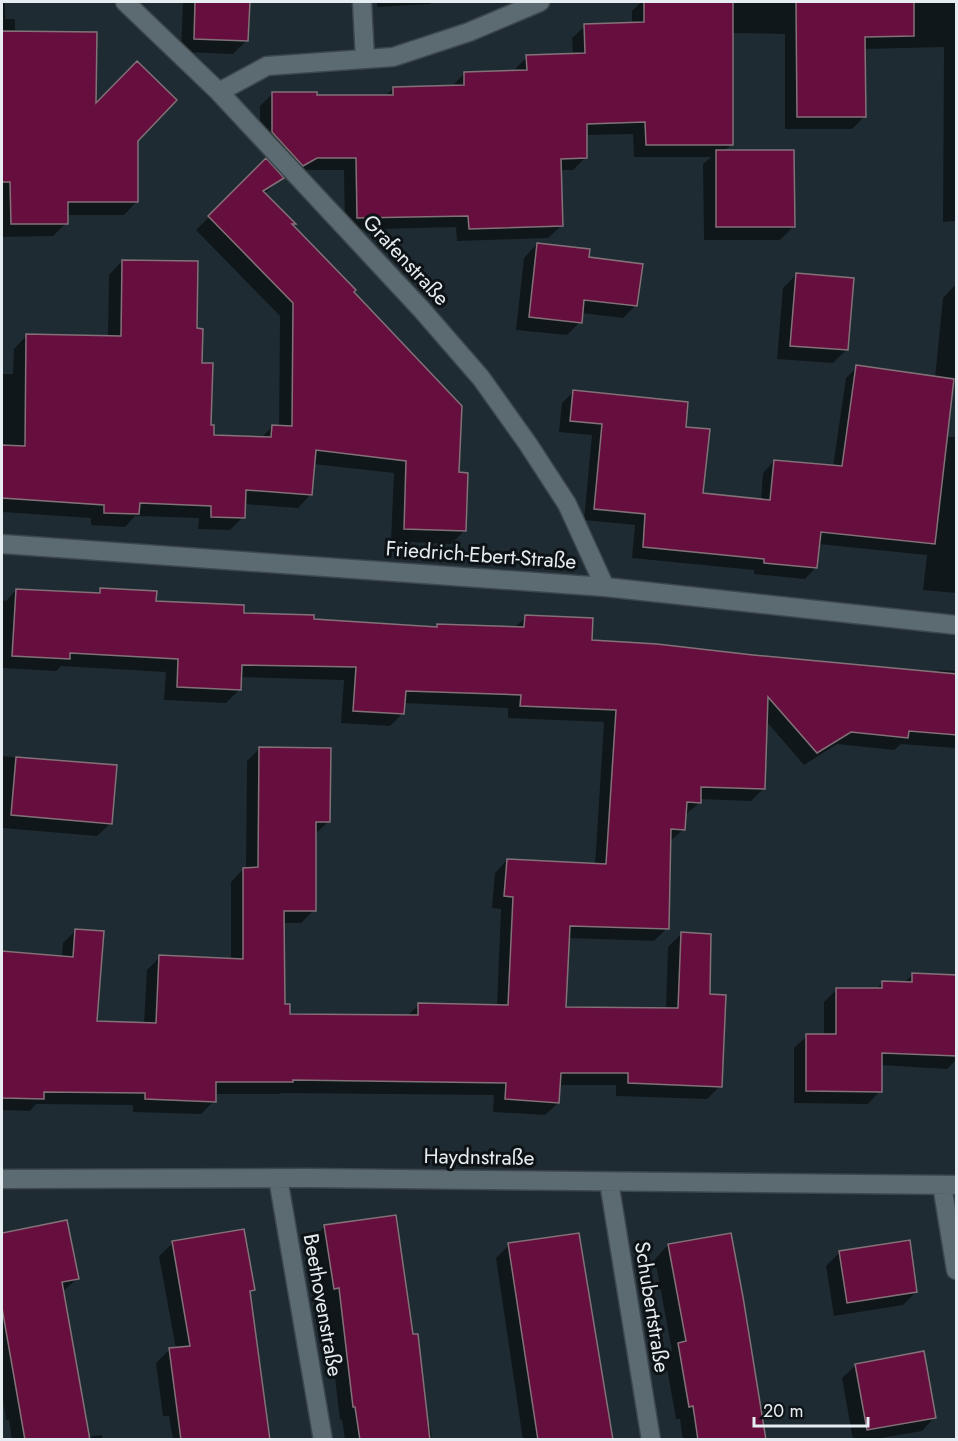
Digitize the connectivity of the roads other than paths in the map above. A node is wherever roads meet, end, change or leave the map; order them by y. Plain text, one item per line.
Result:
1 (125, 2) edge
2 (362, 2) edge
3 (540, 2) edge
4 (365, 59) junction
5 (219, 92) junction
6 (2, 544) edge
7 (605, 587) junction
8 (957, 624) edge
9 (278, 1178) junction
10 (2, 1179) edge
11 (609, 1182) junction
12 (949, 1185) edge
13 (957, 1270) edge
14 (322, 1440) edge
15 (651, 1440) edge

1 - 5 street, Grafenstraße
2 - 4 street
3 - 4 street
4 - 5 street
5 - 7 street, Grafenstraße
6 - 7 street, Friedrich-Ebert-Straße
7 - 8 street, Friedrich-Ebert-Straße
9 - 10 street, Haydnstraße
9 - 11 street, Haydnstraße
9 - 14 street, Beethovenstraße
11 - 12 street, Haydnstraße
11 - 15 street, Schubertstraße
12 - 13 street

